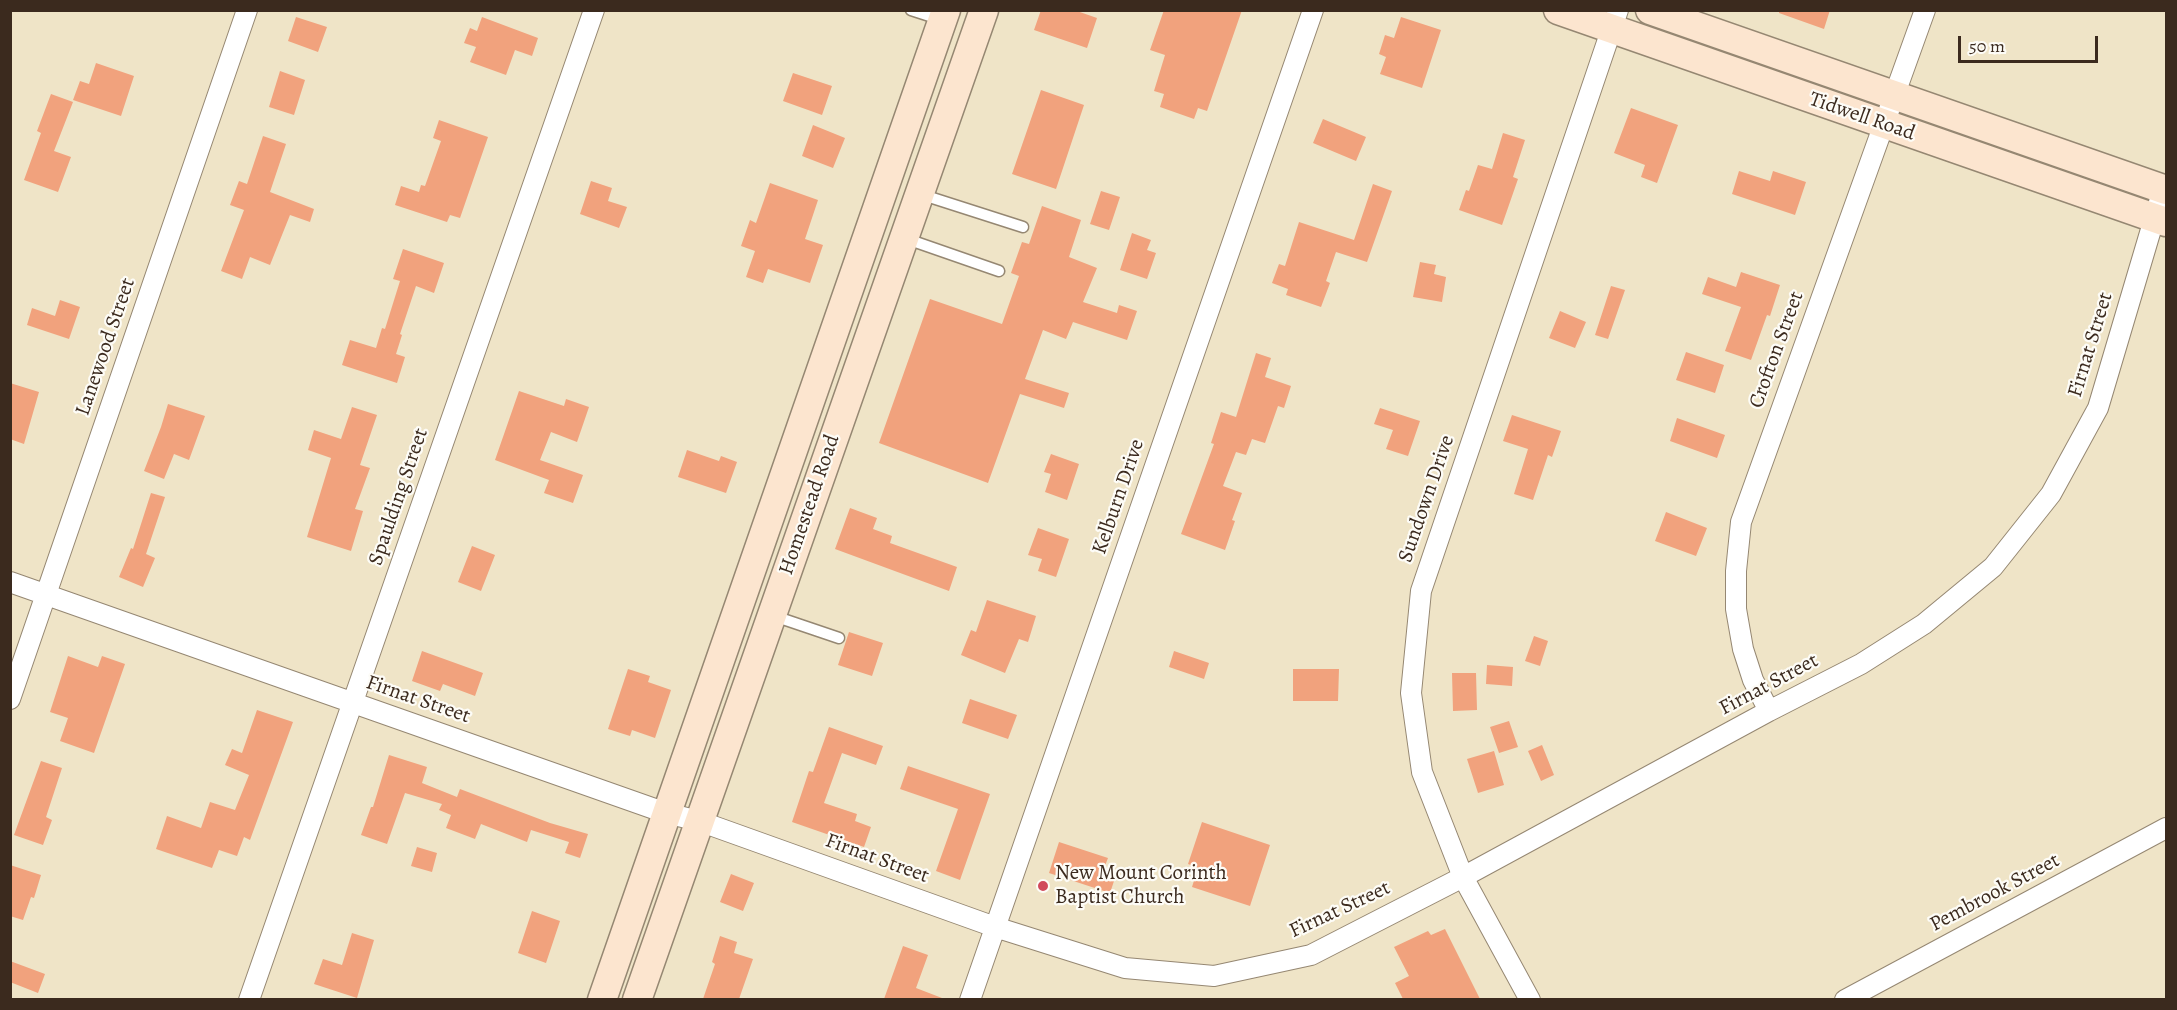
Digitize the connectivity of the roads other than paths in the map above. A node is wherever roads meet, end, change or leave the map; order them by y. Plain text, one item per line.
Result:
1 (247, 10) edge
2 (594, 10) edge
3 (911, 10) edge
4 (984, 10) edge
5 (1313, 10) edge
6 (1558, 10) edge
7 (1650, 10) edge
8 (1925, 10) edge
9 (944, 15) edge
10 (1615, 20) edge
11 (924, 73) junction
12 (956, 88) junction
13 (1894, 94) junction
14 (1883, 125) junction
15 (2165, 189) edge
16 (919, 194) junction
17 (2160, 220) edge
18 (1023, 227) dead end
19 (904, 238) junction
20 (999, 271) dead end
21 (830, 341) junction
22 (865, 348) junction
23 (10, 582) edge
24 (47, 595) junction
25 (771, 615) junction
26 (839, 638) dead end
27 (10, 699) edge
28 (352, 703) junction
29 (1768, 711) junction
30 (666, 813) junction
31 (699, 821) junction
32 (2166, 828) edge
33 (1463, 877) junction
34 (995, 927) junction
35 (249, 999) edge
36 (602, 999) edge
37 (638, 999) edge
38 (970, 999) edge
39 (1530, 999) edge
40 (1845, 999) edge

1 - 24 street, Lanewood Street
2 - 28 street, Spaulding Street
3 - 9 lane
4 - 12 main road, Homestead Road
5 - 34 street, Kelburn Drive
6 - 10 main road, Tidwell Road
7 - 13 main road, Tidwell Road
8 - 13 street, Crofton Street
9 - 11 main road, Homestead Road
10 - 14 main road, Tidwell Road
10 - 33 street, Sundown Drive
11 - 12 main road
11 - 21 main road, Homestead Road
12 - 16 main road, Homestead Road
13 - 14 street, Crofton Street
13 - 15 main road, Tidwell Road
14 - 17 main road, Tidwell Road
14 - 29 street, Crofton Street
15 - 17 street, Firnat Street
16 - 18 lane
16 - 19 main road, Homestead Road
17 - 29 street, Firnat Street
19 - 20 lane
19 - 22 main road, Homestead Road
21 - 22 main road
21 - 30 main road, Homestead Road
22 - 25 main road, Homestead Road
23 - 24 street, Firnat Street
24 - 27 street, Lanewood Street
24 - 28 street, Firnat Street
25 - 26 lane
25 - 31 main road, Homestead Road
28 - 30 street, Firnat Street
28 - 35 street, Spaulding Street
29 - 33 street, Firnat Street
30 - 31 street, Firnat Street
30 - 36 main road, Homestead Road
31 - 34 street, Firnat Street
31 - 37 main road, Homestead Road
32 - 40 street, Pembrook Street
33 - 34 street, Firnat Street
33 - 39 street, Sundown Drive
34 - 38 street, Kelburn Drive

